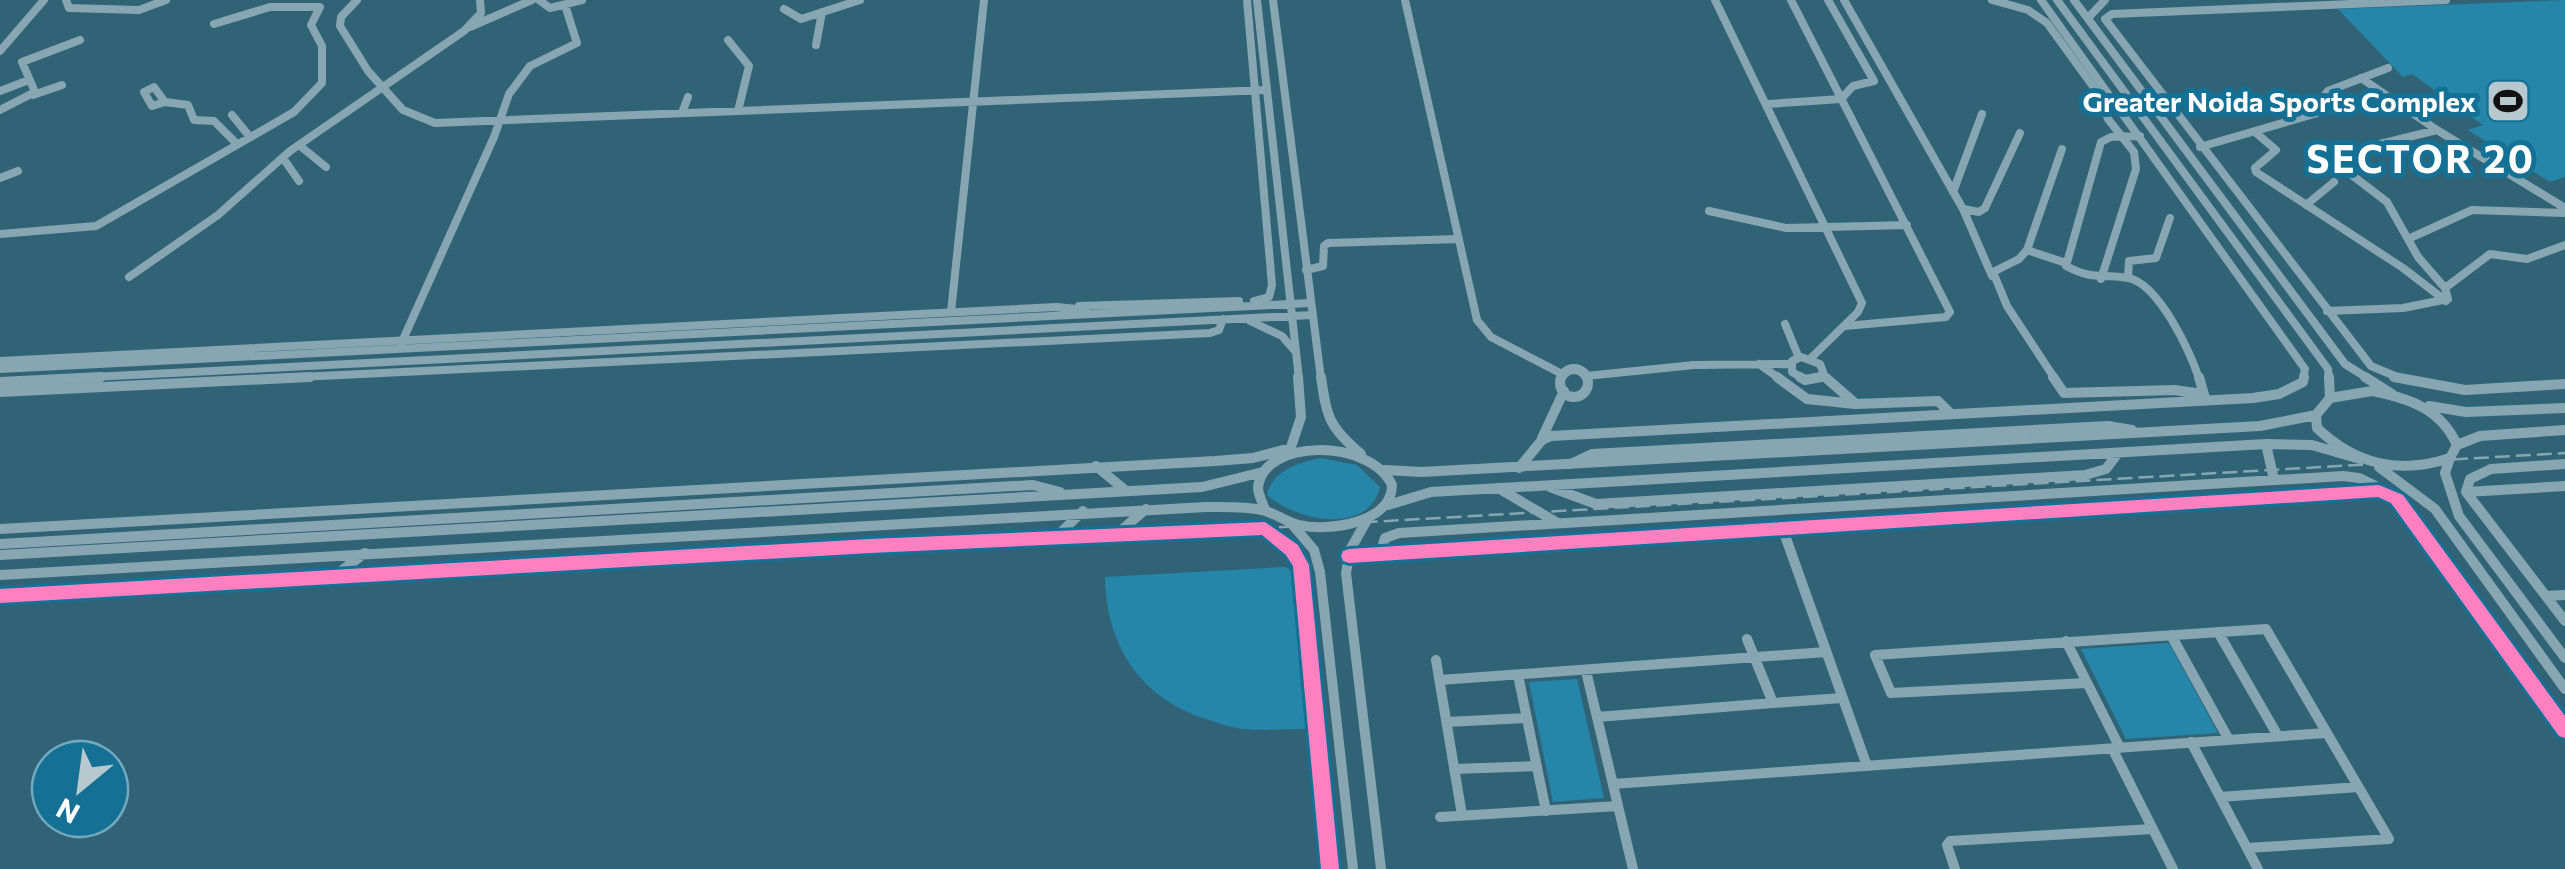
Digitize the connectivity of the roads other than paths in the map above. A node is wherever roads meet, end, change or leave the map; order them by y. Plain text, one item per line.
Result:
1 (44, 0) edge
2 (66, 0) edge
3 (166, 0) edge
4 (357, 0) edge
5 (480, 0) edge
6 (532, 0) edge
7 (540, 0) edge
8 (582, 0) edge
9 (860, 0) edge
10 (984, 0) edge
11 (1247, 0) edge
12 (1256, 0) edge
13 (1274, 0) edge
14 (1406, 0) edge
15 (1717, 0) edge
16 (1791, 0) edge
17 (1828, 0) edge
18 (1844, 0) edge
19 (1992, 0) edge
20 (2041, 0) edge
21 (2058, 0) edge
22 (2074, 0) edge
23 (2105, 0) edge
24 (2220, 0) edge
25 (2446, 0) edge
26 (565, 5) junction
27 (2228, 8) junction
28 (784, 9) dead end
29 (822, 12) junction
30 (2088, 18) junction
31 (214, 24) dead end
32 (468, 28) junction
33 (80, 40) dead end
34 (728, 40) dead end
35 (816, 44) dead end
36 (0, 51) edge
37 (2388, 68) dead end
38 (28, 78) junction
39 (2361, 78) junction
40 (62, 85) dead end
41 (379, 87) junction
42 (0, 88) edge
43 (1267, 90) junction
44 (1256, 91) junction
45 (2143, 93) junction
46 (33, 94) junction
47 (688, 97) dead end
48 (1841, 99) junction
49 (973, 100) junction
50 (2164, 100) junction
51 (165, 102) dead end
52 (1768, 104) junction
53 (0, 110) edge
54 (738, 111) junction
55 (682, 113) junction
56 (1982, 114) dead end
57 (232, 115) dead end
58 (495, 122) junction
59 (2171, 130) junction
60 (2436, 130) junction
61 (2153, 131) junction
62 (2255, 132) junction
63 (2020, 133) dead end
64 (2120, 136) junction
65 (2140, 136) junction
66 (250, 137) junction
67 (238, 144) junction
68 (300, 145) junction
69 (2200, 147) junction
70 (2062, 148) dead end
71 (283, 158) junction
72 (2159, 162) junction
73 (2206, 163) junction
74 (326, 167) dead end
75 (2169, 167) junction
76 (18, 171) dead end
77 (2221, 174) junction
78 (0, 178) edge
79 (299, 181) dead end
80 (2334, 182) dead end
81 (1278, 183) junction
82 (1263, 184) junction
83 (2193, 185) junction
84 (2212, 185) junction
85 (1952, 192) junction
86 (2306, 205) junction
87 (1962, 207) junction
88 (2565, 210) edge
89 (1709, 211) dead end
90 (2170, 218) dead end
91 (1907, 225) junction
92 (1826, 228) junction
93 (0, 234) edge
94 (1458, 239) junction
95 (2408, 239) junction
96 (2565, 245) edge
97 (2027, 250) junction
98 (2066, 263) junction
99 (1306, 270) junction
100 (130, 276) dead end
101 (1992, 276) junction
102 (2101, 278) junction
103 (2128, 278) junction
104 (1288, 284) junction
105 (1272, 285) junction
106 (2445, 288) junction
107 (2446, 301) junction
108 (1310, 303) junction
109 (1291, 304) junction
110 (1057, 307) junction
111 (951, 312) junction
112 (2326, 312) junction
113 (1114, 313) junction
114 (1312, 315) junction
115 (1292, 316) junction
116 (1226, 319) junction
117 (1786, 324) dead end
118 (1845, 326) junction
119 (2344, 334) junction
120 (2328, 339) junction
121 (2286, 342) junction
122 (401, 344) junction
123 (2310, 345) junction
124 (1296, 352) junction
125 (1810, 358) junction
126 (0, 360) edge
127 (394, 360) junction
128 (1794, 361) junction
129 (1759, 364) junction
130 (0, 370) edge
131 (1562, 374) junction
132 (1822, 375) junction
133 (1586, 376) junction
134 (0, 382) edge
135 (2560, 385) edge
136 (1564, 391) junction
137 (0, 392) edge
138 (2392, 394) junction
139 (2204, 397) junction
140 (2330, 398) junction
141 (1856, 404) junction
142 (2421, 404) junction
143 (2066, 408) junction
144 (2547, 408) junction
145 (2565, 408) edge
146 (1949, 412) junction
147 (2316, 415) junction
148 (2077, 427) junction
149 (2563, 432) edge
150 (2144, 433) junction
151 (1542, 440) junction
152 (2266, 444) junction
153 (2456, 446) junction
154 (1288, 452) junction
155 (2118, 452) junction
156 (2450, 458) junction
157 (1367, 459) junction
158 (2360, 459) junction
159 (2565, 464) edge
160 (1569, 465) junction
161 (2375, 465) junction
162 (1096, 466) junction
163 (1520, 468) junction
164 (1385, 470) junction
165 (1263, 472) junction
166 (2274, 480) junction
167 (2236, 482) junction
168 (1548, 486) junction
169 (2565, 486) edge
170 (1498, 488) junction
171 (1126, 490) junction
172 (2466, 492) junction
173 (1067, 494) junction
174 (2392, 495) junction
175 (1513, 499) junction
176 (2247, 499) junction
177 (1385, 506) junction
178 (1146, 509) junction
179 (1265, 510) junction
180 (1083, 511) junction
181 (1372, 514) junction
182 (1556, 522) junction
183 (1290, 523) junction
184 (1526, 524) junction
185 (1782, 527) junction
186 (0, 529) edge
187 (1115, 536) junction
188 (1056, 538) junction
189 (0, 544) edge
190 (365, 554) junction
191 (1380, 554) junction
192 (0, 555) edge
193 (1349, 556) junction
194 (0, 575) edge
195 (331, 578) junction
196 (2565, 595) edge
197 (0, 596) edge
198 (2546, 596) junction
199 (2565, 621) edge
200 (2218, 632) junction
201 (2171, 634) junction
202 (1746, 639) dead end
203 (2066, 641) junction
204 (1826, 652) junction
205 (2565, 658) edge
206 (1436, 660) dead end
207 (1755, 660) junction
208 (1586, 671) junction
209 (1518, 676) junction
210 (1440, 680) junction
211 (2087, 683) junction
212 (2565, 690) edge
213 (1842, 698) junction
214 (1773, 704) junction
215 (1597, 717) junction
216 (1527, 718) junction
217 (1446, 722) junction
218 (2565, 730) edge
219 (2326, 733) junction
220 (2278, 736) junction
221 (2229, 740) junction
222 (2191, 742) junction
223 (2116, 748) junction
224 (1536, 766) junction
225 (1866, 766) junction
226 (1454, 770) junction
227 (1612, 784) junction
228 (2358, 787) junction
229 (2220, 797) junction
230 (1618, 806) junction
231 (1546, 810) junction
232 (1462, 816) junction
233 (1440, 817) dead end
234 (1348, 822) junction
235 (1326, 825) junction
236 (2152, 828) junction
237 (2247, 848) junction
238 (1330, 869) edge
239 (1353, 869) edge
240 (1381, 869) edge
241 (1633, 869) edge
242 (1955, 869) edge
243 (2173, 869) edge
244 (2258, 869) edge

1 - 36 street
2 - 3 street
4 - 41 street
5 - 32 street
6 - 32 street
7 - 26 street
8 - 26 street
9 - 29 street
10 - 49 street
11 - 44 street
12 - 43 street
13 - 99 street
14 - 94 street
15 - 52 street
16 - 48 street
17 - 48 street
18 - 85 street
19 - 64 street
20 - 65 street
21 - 61 street
22 - 30 street
23 - 30 street
24 - 27 street
25 - 27 street
26 - 58 street
27 - 50 street
28 - 29 street
29 - 35 street
30 - 45 street
31 - 66 street
32 - 41 street
33 - 38 street
34 - 54 street
37 - 39 street
38 - 42 street
38 - 46 street
39 - 60 street
39 - 62 street
40 - 46 street
41 - 58 street
41 - 68 street
43 - 44 street
43 - 81 street
44 - 49 street
44 - 82 street
45 - 50 street
45 - 59 street
46 - 53 street
47 - 55 street
48 - 52 street
48 - 91 street
49 - 54 street
49 - 111 street
50 - 69 street
51 - 67 street
52 - 92 street
54 - 55 street
55 - 58 street
56 - 85 street
57 - 66 street
58 - 122 street
59 - 73 street
59 - 84 street
60 - 88 street
60 - 95 street
61 - 75 street
61 - 83 street
62 - 69 street
62 - 86 street
63 - 87 street
64 - 65 street
64 - 98 street
64 - 102 street
65 - 72 street
66 - 67 street
67 - 93 street
68 - 71 street
68 - 74 street
69 - 77 street
70 - 97 street
71 - 79 street
71 - 100 street
72 - 75 street
72 - 121 street
73 - 77 street
73 - 84 street
75 - 83 street
76 - 78 street
77 - 112 street
80 - 86 street
81 - 82 street
81 - 104 street
82 - 105 street
83 - 123 street
84 - 120 street
85 - 87 street
86 - 107 street
87 - 101 street
88 - 95 street
89 - 92 street
90 - 103 street
91 - 92 street
91 - 118 street
92 - 118 street
94 - 99 street
94 - 131 street
95 - 106 street
96 - 106 street
97 - 98 street
97 - 101 street
98 - 102 street
99 - 108 street
101 - 139 street
102 - 103 street
103 - 139 street
104 - 105 street
104 - 109 street
105 - 110 street
106 - 107 street
107 - 112 street
108 - 109 street
108 - 114 street
109 - 113 street
109 - 115 street
110 - 111 street
110 - 113 street
111 - 122 street
112 - 119 street
113 - 122 street
114 - 115 street
114 - 157 street
115 - 116 street
115 - 124 street
116 - 124 street
116 - 127 street
116 - 137 street
117 - 128 street
118 - 125 street
119 - 120 street
119 - 135 street
120 - 138 street
121 - 123 street
121 - 139 street
122 - 126 street
122 - 127 street
122 - 130 street
123 - 140 street
124 - 154 street
125 - 128 street
125 - 132 street
127 - 134 street
128 - 129 street
128 - 132 street
129 - 133 street
129 - 141 street
131 - 133 street
131 - 136 street
132 - 141 street
133 - 136 street
135 - 144 street
136 - 151 street
138 - 140 street
138 - 142 street
139 - 143 street
140 - 147 street
141 - 146 street
142 - 144 street
142 - 153 street
143 - 146 street
143 - 148 street
144 - 145 street
146 - 151 street
147 - 150 street
147 - 158 street
148 - 150 street
148 - 160 street
149 - 153 street
150 - 160 street
151 - 163 street
152 - 155 street
152 - 158 street
152 - 166 street
153 - 156 street
154 - 157 street
154 - 162 street
154 - 165 street
155 - 168 street
155 - 168 street
156 - 161 street
156 - 205 street
157 - 164 street
158 - 161 street
159 - 172 street
160 - 163 street
161 - 212 street
162 - 171 street
162 - 186 street
163 - 164 street
164 - 177 street
165 - 171 street
165 - 179 street
166 - 167 street
166 - 174 street
167 - 176 street
167 - 182 street
168 - 170 street
169 - 172 street
170 - 175 street
170 - 177 street
171 - 173 street
172 - 198 street
173 - 189 street
173 - 192 street
174 - 176 street
174 - 218 street
175 - 182 street
175 - 184 street
176 - 185 street
177 - 181 street
178 - 179 street
178 - 180 street
178 - 187 street
179 - 183 street
180 - 188 street
180 - 190 street
181 - 183 street
181 - 193 street
182 - 184 street
183 - 234 street
184 - 191 street
185 - 191 street
185 - 204 street
187 - 188 street
187 - 235 street
188 - 195 street
190 - 194 street
190 - 195 street
191 - 193 street
193 - 240 street
195 - 197 street
196 - 198 street
198 - 199 street
200 - 201 street
200 - 219 street
200 - 220 street
201 - 203 street
201 - 221 street
202 - 207 street
203 - 211 street
203 - 211 street
204 - 207 street
204 - 213 street
206 - 210 street
207 - 208 street
207 - 214 street
208 - 209 street
208 - 215 street
209 - 210 street
209 - 216 street
210 - 217 street
211 - 223 street
213 - 214 street
213 - 225 street
214 - 215 street
215 - 227 street
216 - 217 street
216 - 224 street
217 - 226 street
219 - 220 street
219 - 228 street
220 - 221 street
221 - 222 street
222 - 223 street
222 - 229 street
223 - 225 street
223 - 236 street
224 - 226 street
224 - 231 street
225 - 227 street
226 - 232 street
227 - 230 street
228 - 229 street
228 - 237 street
229 - 237 street
230 - 231 street
230 - 241 street
231 - 232 street
232 - 233 street
234 - 235 street
234 - 239 street
235 - 238 street
236 - 242 street
236 - 243 street
237 - 244 street

